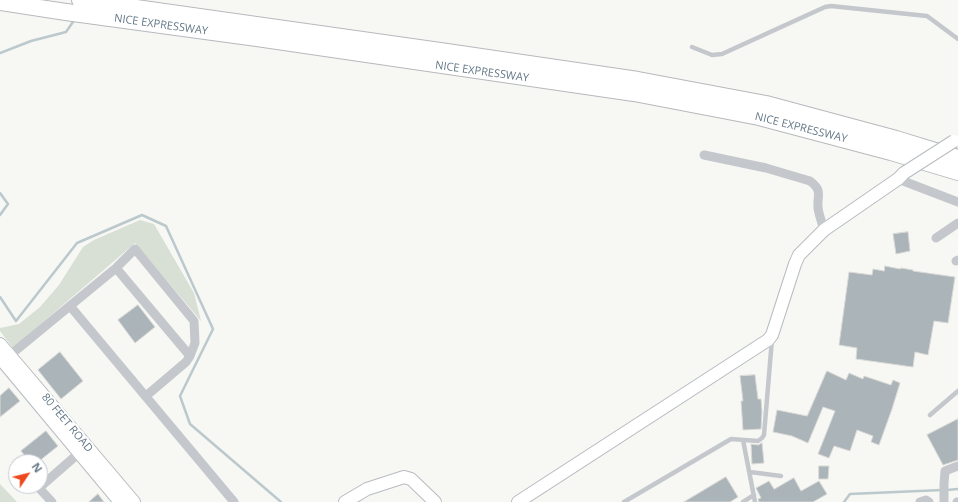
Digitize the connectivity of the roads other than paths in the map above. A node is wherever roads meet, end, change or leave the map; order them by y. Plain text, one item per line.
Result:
1 (80, 0) edge
2 (828, 0) edge
3 (0, 2) edge
4 (831, 6) junction
5 (98, 10) junction
6 (958, 39) edge
7 (692, 47) dead end
8 (956, 140) edge
9 (704, 155) dead end
10 (958, 158) edge
11 (958, 172) edge
12 (901, 176) junction
13 (958, 202) edge
14 (958, 224) edge
15 (824, 230) junction
16 (936, 238) dead end
17 (116, 268) junction
18 (70, 306) junction
19 (772, 335) junction
20 (0, 344) edge
21 (190, 356) junction
22 (5, 357) edge
23 (958, 391) edge
24 (146, 396) junction
25 (930, 415) dead end
26 (743, 440) junction
27 (79, 453) junction
28 (958, 466) edge
29 (750, 472) junction
30 (782, 476) dead end
31 (754, 495) junction
32 (944, 498) edge
33 (52, 502) edge
34 (120, 502) edge
35 (134, 502) edge
36 (234, 502) edge
37 (345, 502) edge
38 (435, 502) edge
39 (518, 502) edge
40 (624, 502) edge
41 (743, 502) edge
42 (755, 502) edge
43 (920, 502) edge
44 (929, 502) edge

1 - 5 highway, NICE EXPRESSWAY
2 - 4 lane
3 - 5 highway, NICE EXPRESSWAY
4 - 6 lane
4 - 7 lane
5 - 10 highway, NICE EXPRESSWAY
5 - 11 highway, NICE EXPRESSWAY
8 - 12 street, bridge
9 - 15 street
12 - 13 street
12 - 15 street
14 - 16 street
15 - 19 street
17 - 18 street
17 - 21 street
17 - 21 street
18 - 22 street
18 - 24 street
19 - 26 lane
19 - 39 street
20 - 22 street, 80 FEET ROAD
21 - 24 street
22 - 27 street, 80 FEET ROAD
22 - 35 street, 80 FEET ROAD
23 - 25 lane
24 - 36 street
26 - 29 lane
26 - 40 lane
27 - 33 street
27 - 34 street, 80 FEET ROAD
28 - 32 street
29 - 30 lane
29 - 31 lane
31 - 41 lane
31 - 42 lane
37 - 38 street
43 - 44 street

